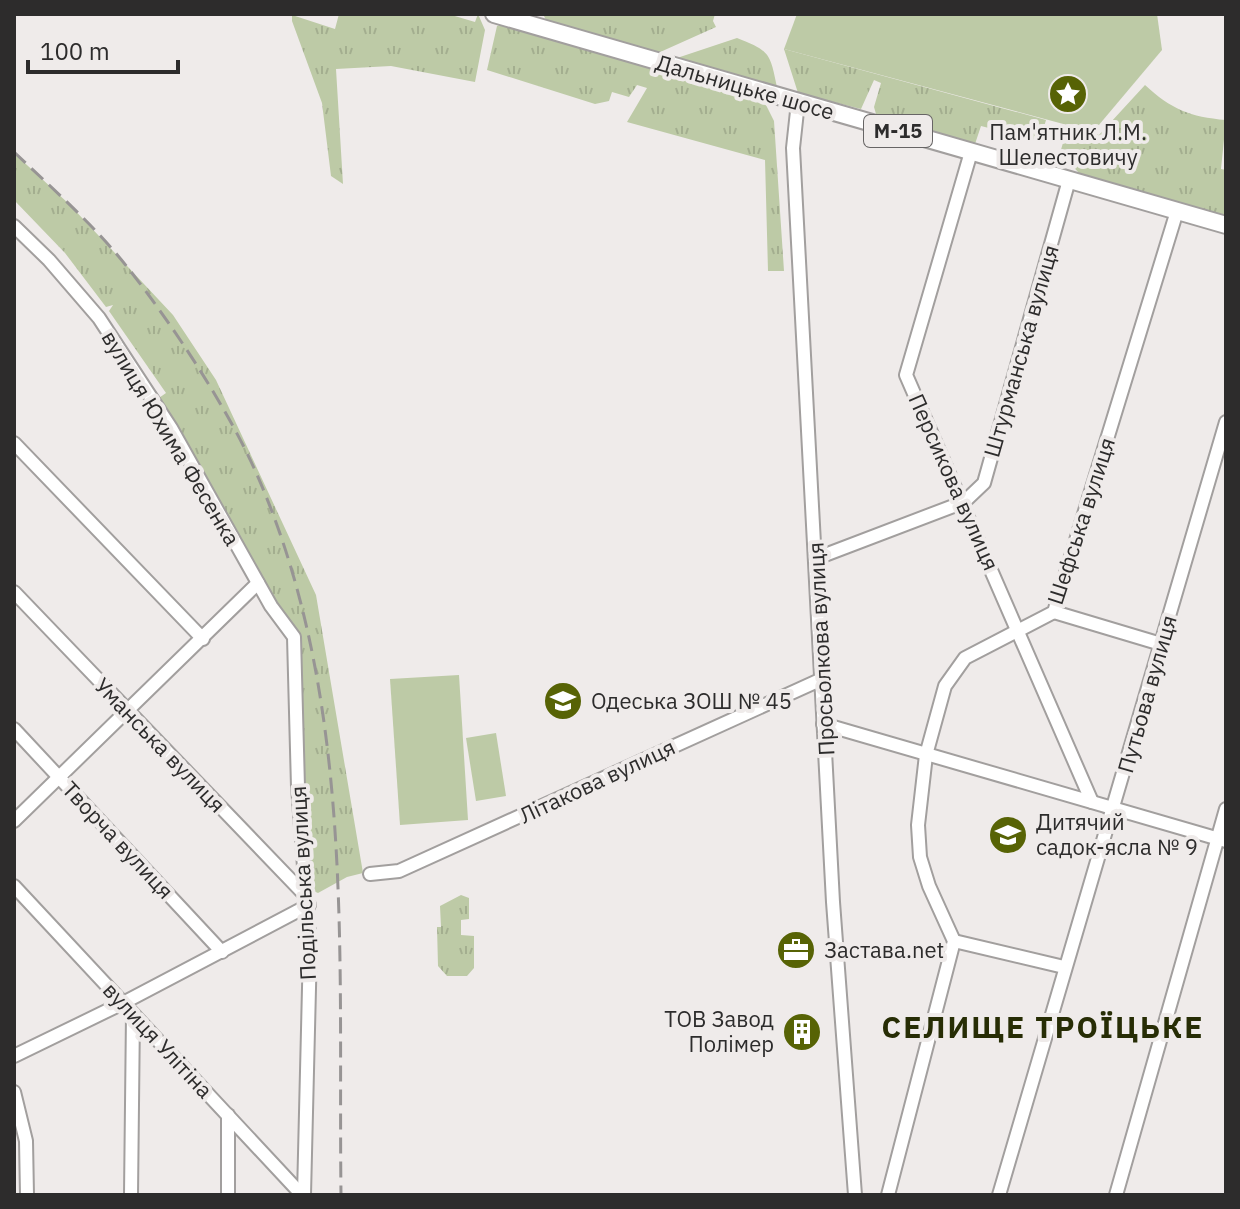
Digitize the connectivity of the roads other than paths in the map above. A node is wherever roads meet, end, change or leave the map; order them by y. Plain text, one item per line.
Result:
1 (494, 14) edge
2 (798, 102) junction
3 (971, 152) junction
4 (1069, 180) junction
5 (1177, 211) junction
6 (1226, 225) edge
7 (14, 226) edge
8 (1226, 422) edge
9 (15, 446) edge
10 (964, 502) junction
11 (817, 558) junction
12 (258, 583) junction
13 (14, 592) edge
14 (1054, 612) junction
15 (1018, 628) junction
16 (203, 639) junction
17 (1161, 644) junction
18 (822, 679) junction
19 (126, 712) junction
20 (823, 724) junction
21 (14, 729) edge
22 (926, 755) junction
23 (60, 778) junction
24 (1092, 802) junction
25 (1226, 809) edge
26 (1114, 810) junction
27 (14, 821) edge
28 (1222, 840) edge
29 (370, 874) dead end
30 (14, 886) edge
31 (308, 901) junction
32 (954, 941) junction
33 (222, 952) junction
34 (1064, 967) junction
35 (123, 1003) junction
36 (133, 1014) junction
37 (14, 1056) edge
38 (14, 1092) edge
39 (228, 1115) junction
40 (27, 1195) edge
41 (131, 1195) edge
42 (228, 1195) edge
43 (303, 1195) edge
44 (855, 1195) edge
45 (888, 1195) edge
46 (999, 1195) edge
47 (1116, 1195) edge

1 - 2 main road, Дальницьке шосе / М-15
2 - 3 main road, Дальницьке шосе / М-15
2 - 11 street, Просьолкова вулиця
3 - 4 main road, Дальницьке шосе / М-15
3 - 10 street, Персикова вулиця
4 - 5 main road, Дальницьке шосе / М-15
4 - 10 street, Штурманська вулиця
5 - 6 main road, Дальницьке шосе / М-15
5 - 14 street, Шефська вулиця
7 - 12 street, вулиця Юхима Фесенка
8 - 17 street, Путьова вулиця
9 - 16 street
10 - 11 street
10 - 15 street, Персикова вулиця
11 - 18 street, Просьолкова вулиця
12 - 16 street
12 - 31 street, Подільська вулиця
13 - 19 street, Уманська вулиця
14 - 15 street, Шефська вулиця
14 - 17 street
15 - 22 street, Шефська вулиця
15 - 24 street, Персикова вулиця
16 - 19 street
17 - 26 street, Путьова вулиця
18 - 20 street, Просьолкова вулиця
18 - 29 street, Літакова вулиця
19 - 23 street
19 - 31 street, Уманська вулиця
20 - 22 street
20 - 44 street, Просьолкова вулиця
21 - 23 street, Творча вулиця
22 - 24 street
22 - 32 street, Шефська вулиця
23 - 27 street
23 - 33 street, Творча вулиця
24 - 26 street
25 - 28 street
26 - 28 street
26 - 34 street, Путьова вулиця
28 - 47 street
30 - 35 street, вулиця Улітіна
31 - 33 street
31 - 43 street, Подільська вулиця
32 - 34 street
32 - 45 street
33 - 35 street
34 - 46 street, Путьова вулиця
35 - 36 street, вулиця Улітіна
35 - 37 street
36 - 39 street, вулиця Улітіна
36 - 41 street
38 - 40 street
39 - 42 street
39 - 43 street, вулиця Улітіна

